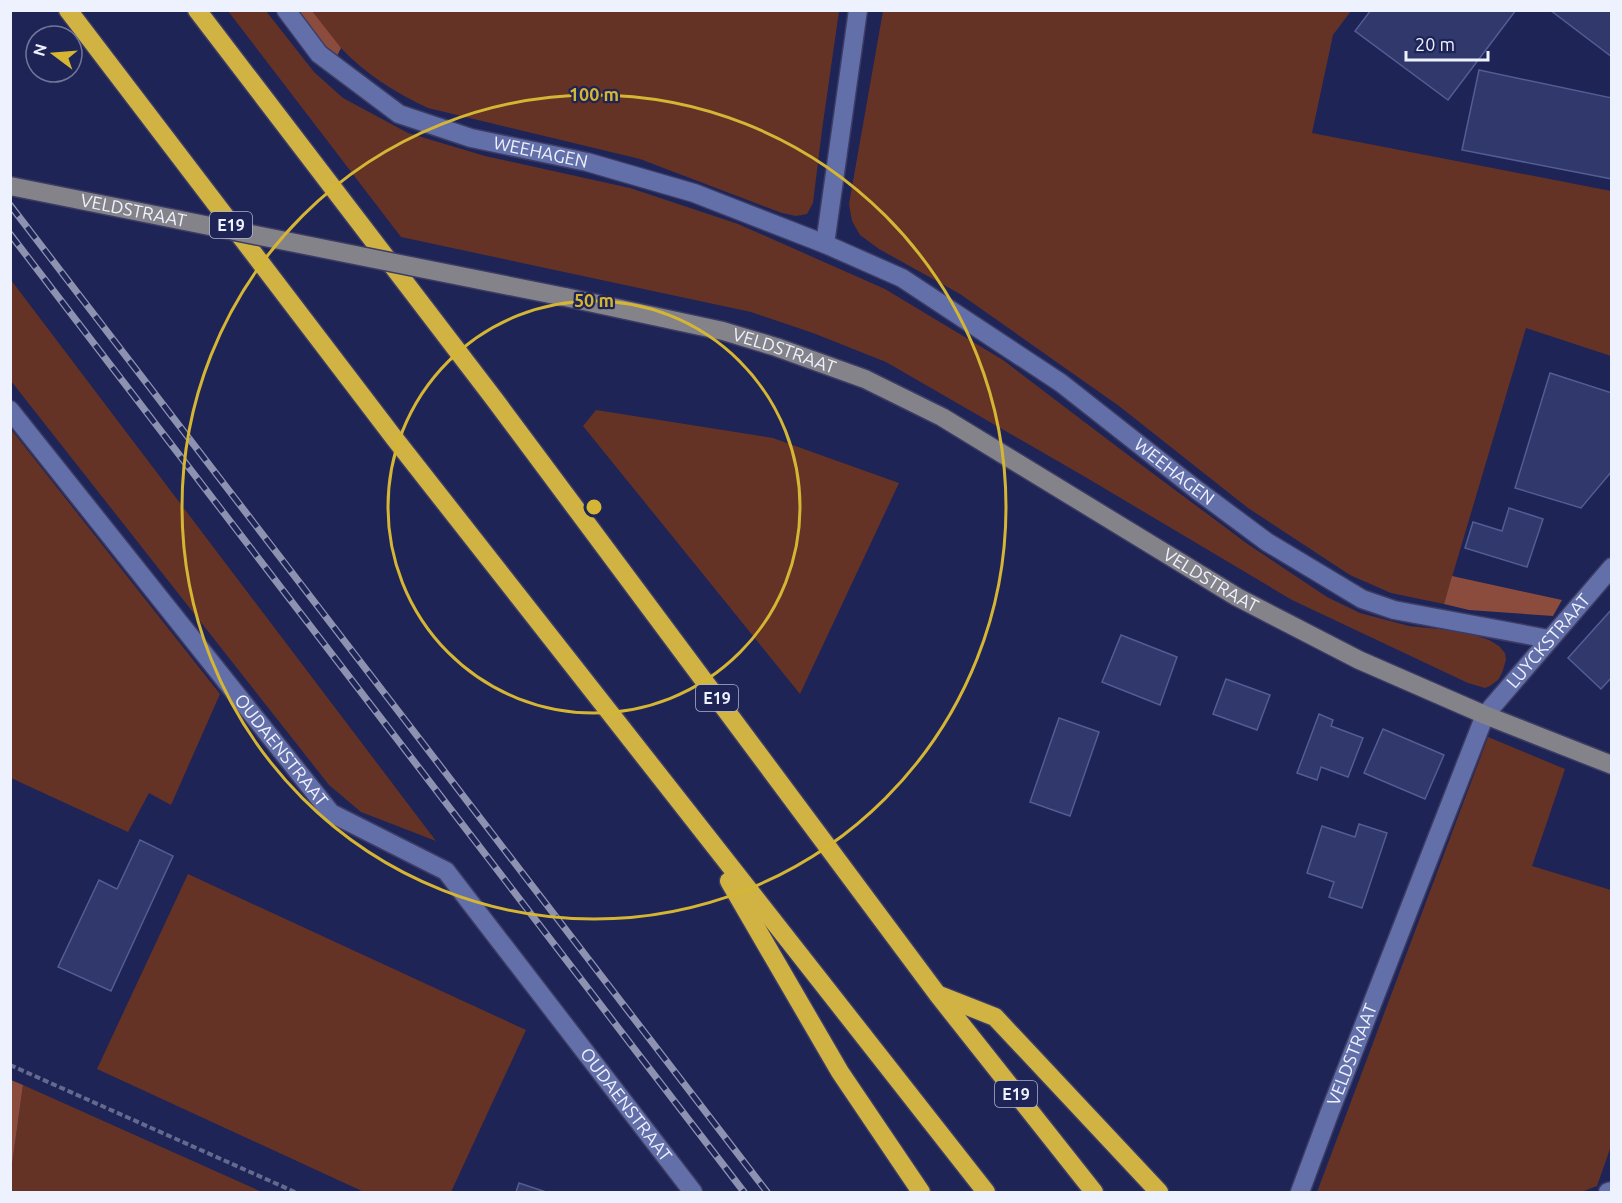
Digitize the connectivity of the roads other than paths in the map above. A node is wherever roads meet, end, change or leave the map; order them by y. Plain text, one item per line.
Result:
1 (68, 10) edge
2 (197, 10) edge
3 (286, 10) edge
4 (858, 10) edge
5 (10, 186) edge
6 (825, 244) junction
7 (10, 410) edge
8 (1611, 567) edge
9 (1549, 639) junction
10 (1485, 715) junction
11 (1611, 765) edge
12 (694, 822) junction
13 (938, 995) junction
14 (693, 1192) edge
15 (921, 1192) edge
16 (986, 1192) edge
17 (1094, 1192) edge
18 (1160, 1192) edge
19 (1300, 1192) edge

1 - 12 highway, E19
2 - 13 highway, E19
3 - 6 street, WEEHAGEN
4 - 6 street
5 - 10 street, VELDSTRAAT, bridge
6 - 9 street, WEEHAGEN
7 - 14 street, OUDAENSTRAAT
8 - 9 street, LUYCKSTRAAT
9 - 10 street, LUYCKSTRAAT
10 - 11 street, VELDSTRAAT
10 - 19 street, VELDSTRAAT
12 - 15 highway
12 - 16 highway, E19
13 - 17 highway, E19
13 - 18 highway

